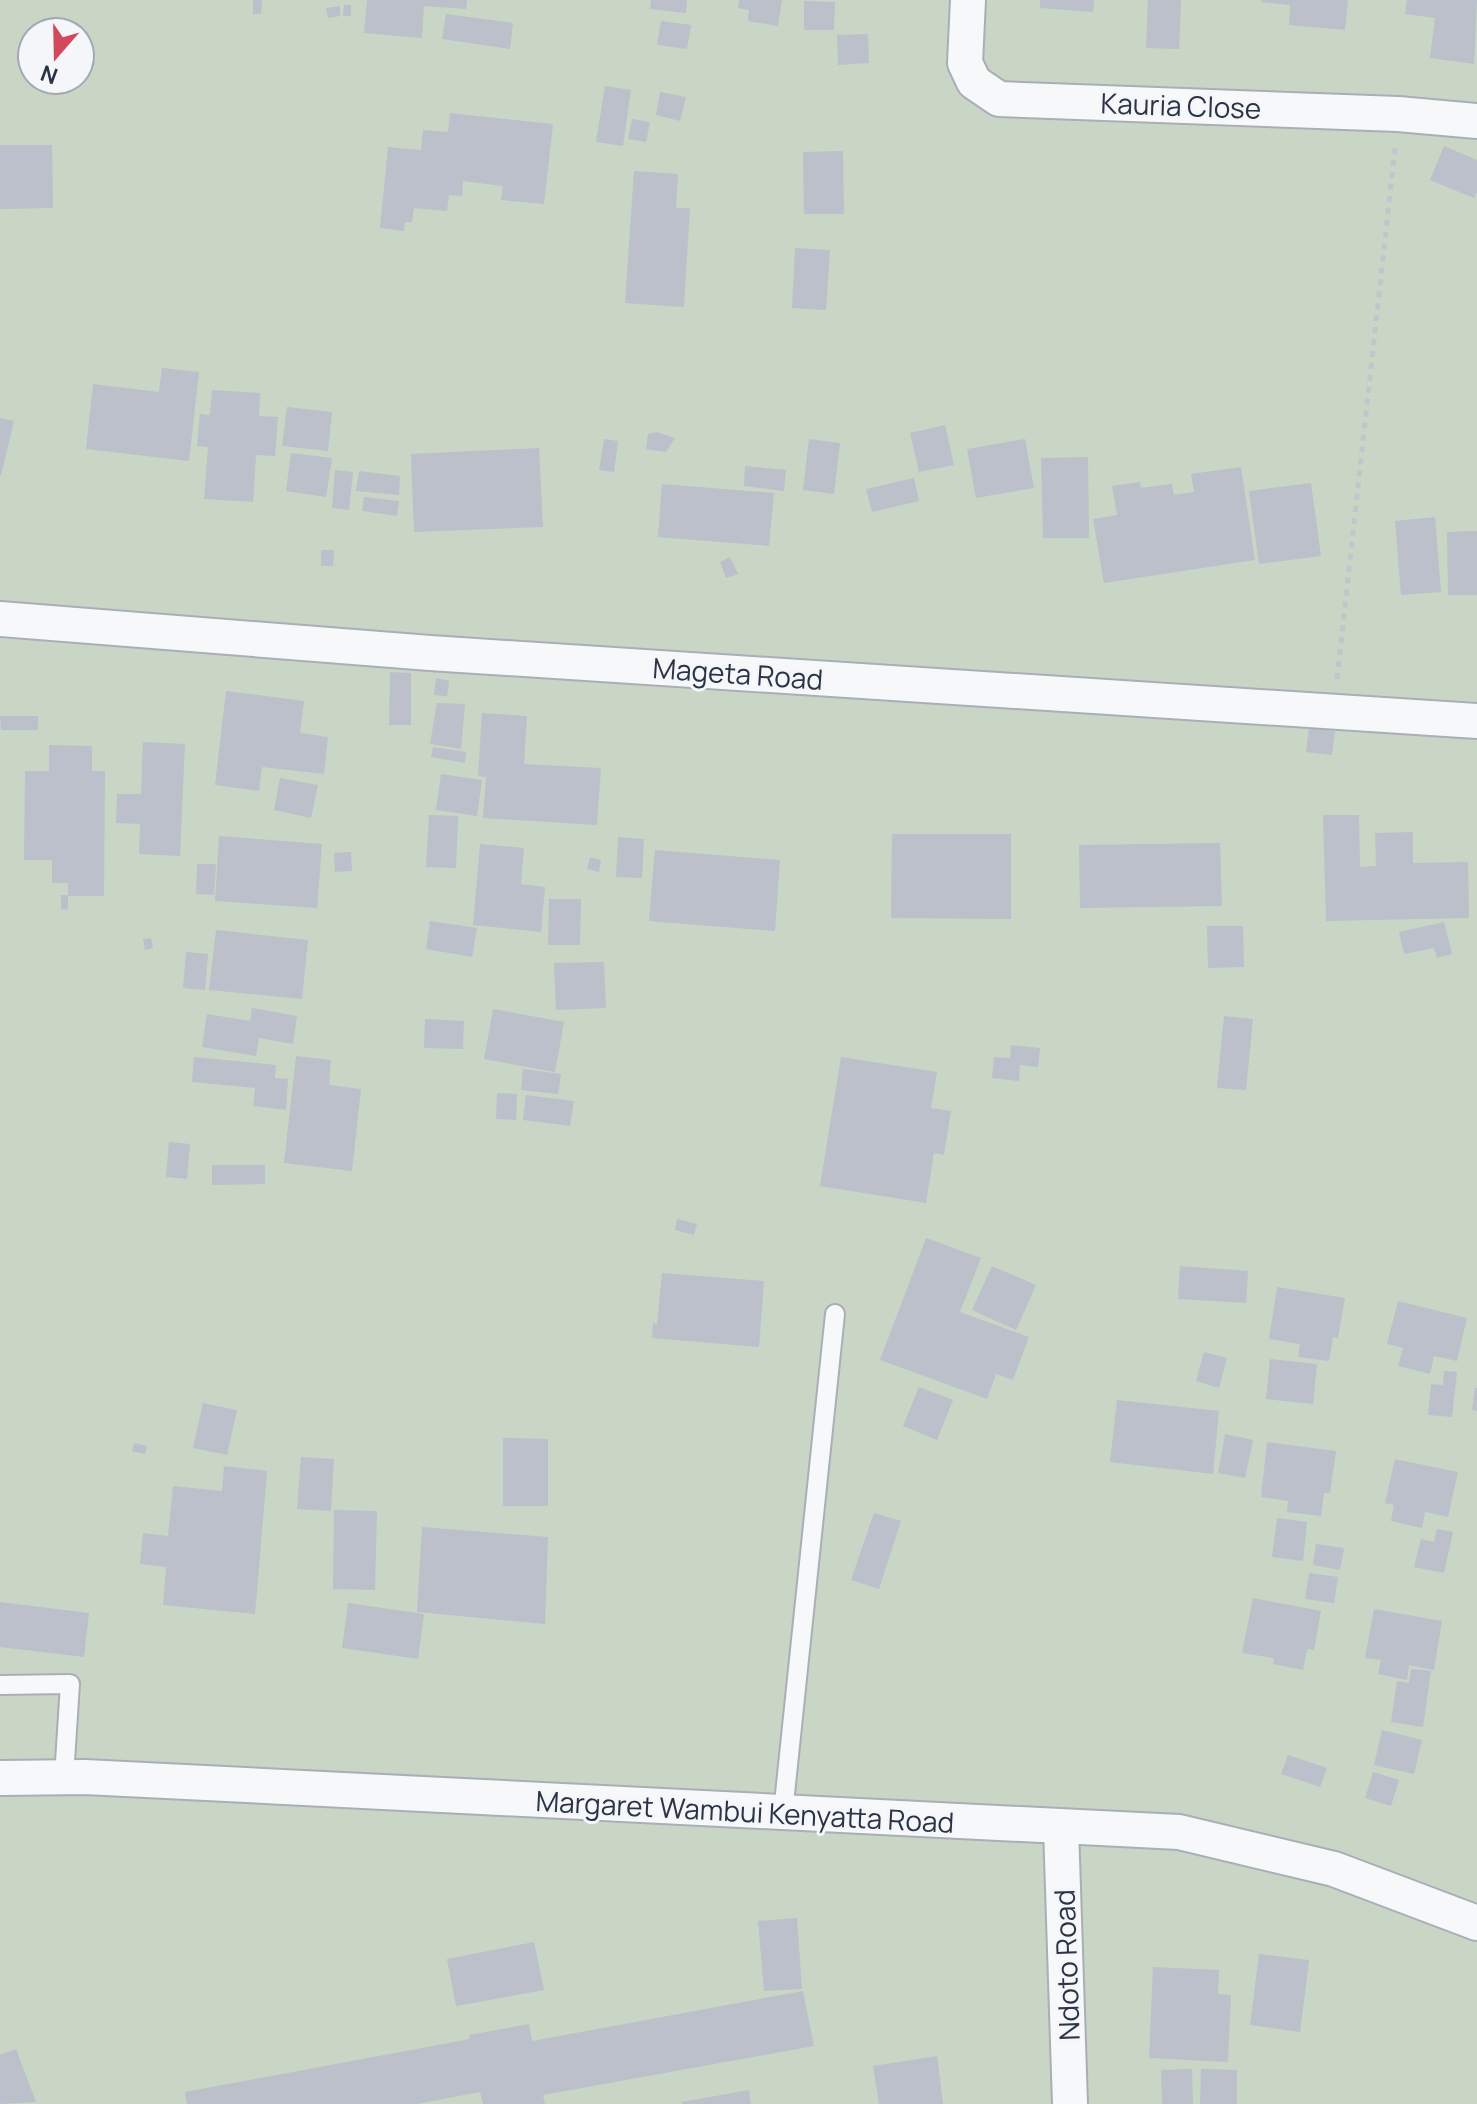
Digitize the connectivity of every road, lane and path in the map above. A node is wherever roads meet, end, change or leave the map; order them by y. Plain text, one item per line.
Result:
1 (968, 0) edge
2 (1398, 114) junction
3 (1477, 121) edge
4 (0, 619) edge
5 (1334, 712) junction
6 (1477, 721) edge
7 (835, 1314) dead end
8 (0, 1685) edge
9 (64, 1777) junction
10 (0, 1778) edge
11 (783, 1813) junction
12 (1061, 1827) junction
13 (1477, 1923) edge
14 (1070, 2104) edge

1 - 2 street, Kauria Close
2 - 3 street, Kauria Close
2 - 5 path
4 - 5 street, Mageta Road
5 - 6 street, Mageta Road
7 - 11 lane
8 - 9 lane
9 - 10 street, Margaret Wambui Kenyatta Road
9 - 11 street, Margaret Wambui Kenyatta Road
11 - 12 street, Margaret Wambui Kenyatta Road
12 - 13 street, Margaret Wambui Kenyatta Road
12 - 14 street, Ndoto Road

